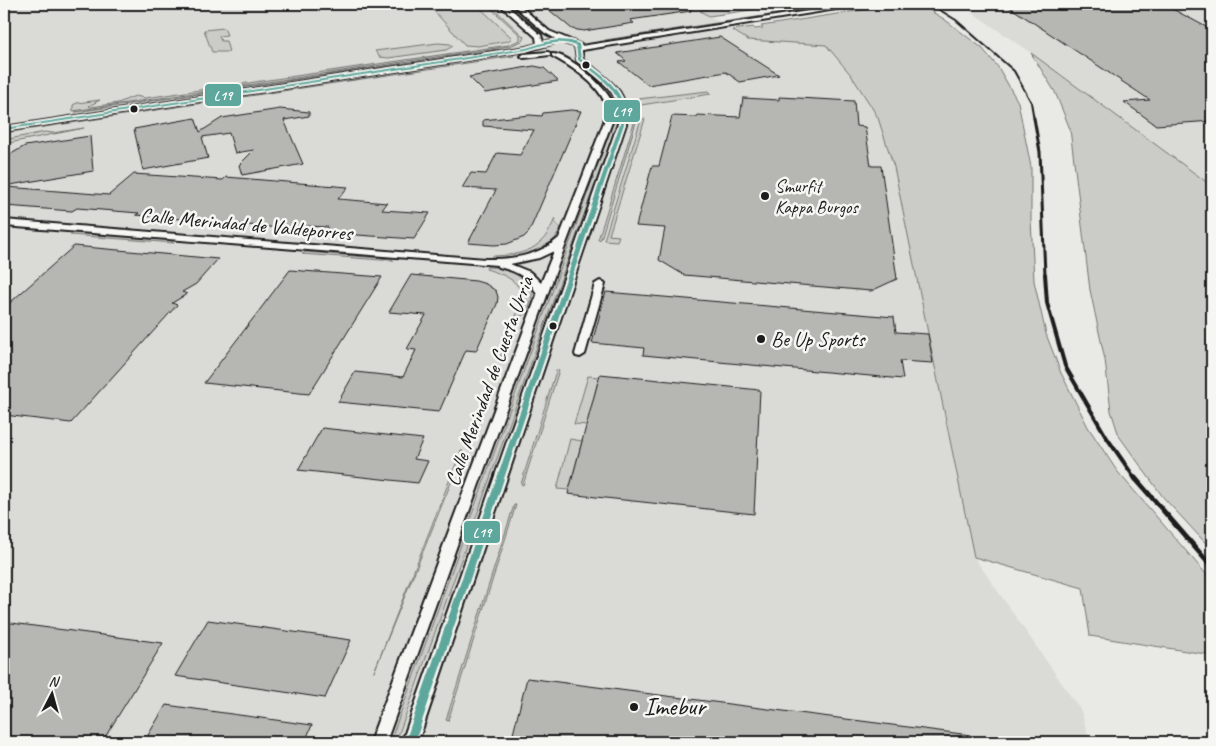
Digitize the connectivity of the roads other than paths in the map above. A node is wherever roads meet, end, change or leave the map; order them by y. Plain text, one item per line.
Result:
1 (502, 4) edge
2 (515, 4) edge
3 (830, 4) edge
4 (864, 4) edge
5 (540, 46) junction
6 (571, 48) junction
7 (551, 54) junction
8 (4, 129) edge
9 (4, 136) edge
10 (4, 223) edge
11 (565, 237) junction
12 (485, 262) junction
13 (600, 284) dead end
14 (542, 296) junction
15 (580, 354) dead end
16 (378, 742) edge
17 (410, 742) edge

1 - 5 street
2 - 6 street, Calle Merindad de Cuesta Urria
3 - 6 street
4 - 6 street
5 - 6 street
5 - 7 street, Calle Merindad de Cuesta Urria
5 - 8 street
6 - 7 street
6 - 17 street, Calle Merindad de Cuesta Urria
7 - 9 street
7 - 11 street, Calle Merindad de Cuesta Urria
10 - 12 street, Calle Merindad de Valdeporres
11 - 12 street, Calle Merindad de Valdeporres
11 - 14 street, Calle Merindad de Cuesta Urria
12 - 14 street, Calle Merindad de Valdeporres
13 - 15 street
14 - 16 street, Calle Merindad de Cuesta Urria

